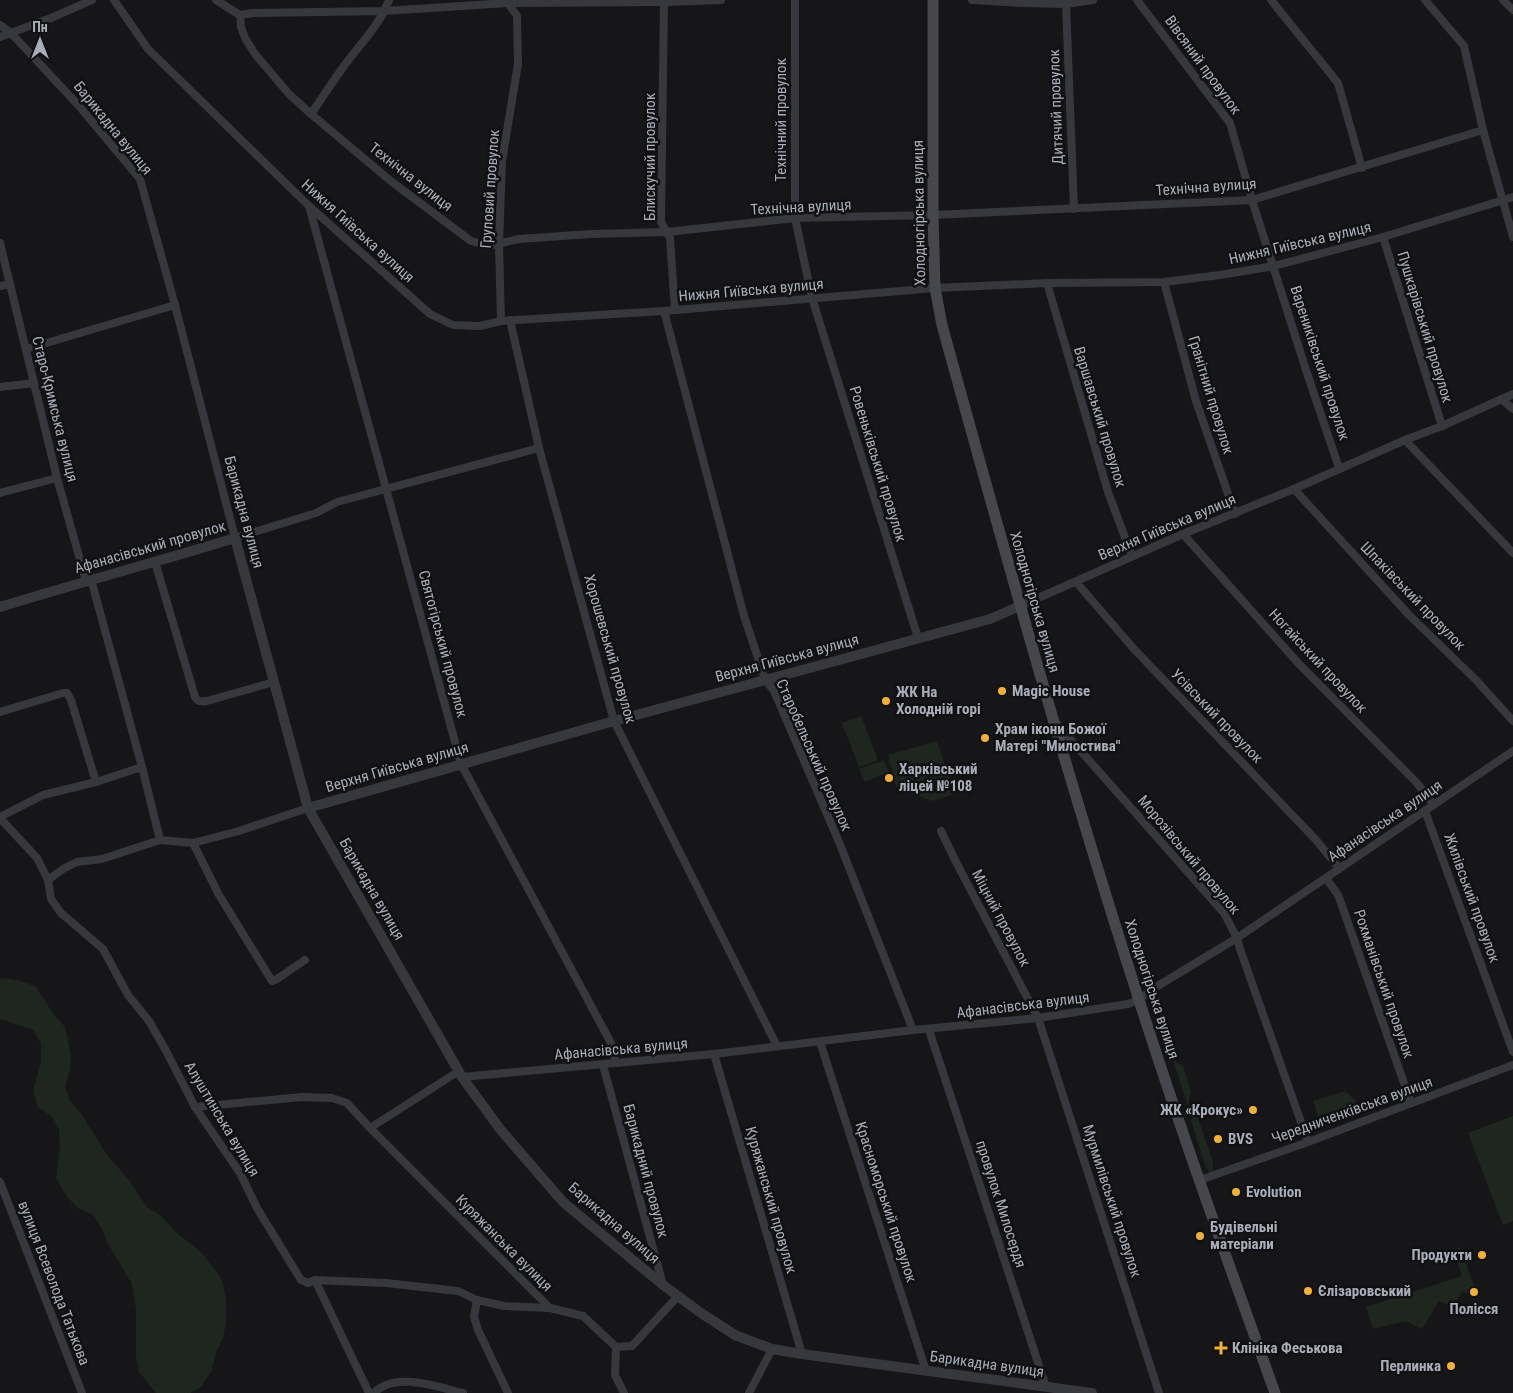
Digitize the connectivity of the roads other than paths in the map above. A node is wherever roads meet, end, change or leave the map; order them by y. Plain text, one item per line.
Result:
1 (92, 0) edge
2 (114, 0) edge
3 (216, 0) edge
4 (389, 0) edge
5 (721, 0) edge
6 (795, 0) edge
7 (933, 0) edge
8 (972, 0) edge
9 (1093, 0) edge
10 (1137, 0) edge
11 (1271, 0) edge
12 (1426, 0) edge
13 (1503, 0) edge
14 (587, 1) edge
15 (665, 1) edge
16 (508, 2) edge
17 (1022, 2) edge
18 (527, 3) junction
19 (1066, 4) junction
20 (1513, 10) edge
21 (384, 11) junction
22 (240, 15) junction
23 (517, 16) junction
24 (0, 25) edge
25 (11, 33) junction
26 (0, 37) edge
27 (311, 114) junction
28 (1483, 130) junction
29 (1362, 168) junction
30 (1513, 197) edge
31 (1252, 200) junction
32 (1504, 200) junction
33 (309, 206) junction
34 (1074, 209) junction
35 (933, 215) junction
36 (795, 218) junction
37 (667, 232) junction
38 (1383, 237) junction
39 (1513, 237) edge
40 (0, 243) edge
41 (499, 244) junction
42 (1274, 266) junction
43 (1164, 282) junction
44 (1047, 283) junction
45 (10, 284) junction
46 (0, 286) edge
47 (935, 288) junction
48 (812, 298) junction
49 (175, 305) junction
50 (675, 310) junction
51 (664, 311) junction
52 (501, 320) junction
53 (510, 320) junction
54 (26, 349) junction
55 (34, 383) junction
56 (0, 387) edge
57 (1513, 394) edge
58 (1501, 399) junction
59 (1513, 409) edge
60 (1442, 426) junction
61 (1405, 440) junction
62 (539, 448) junction
63 (1339, 468) junction
64 (57, 478) junction
65 (387, 489) junction
66 (1294, 489) junction
67 (0, 494) edge
68 (1234, 514) junction
69 (1184, 534) junction
70 (235, 538) junction
71 (1513, 553) edge
72 (1132, 556) junction
73 (155, 562) junction
74 (88, 580) junction
75 (1076, 582) junction
76 (1020, 606) junction
77 (0, 607) edge
78 (918, 638) junction
79 (765, 679) junction
80 (274, 682) junction
81 (0, 712) edge
82 (1053, 720) junction
83 (614, 721) junction
84 (1513, 721) edge
85 (1511, 753) edge
86 (461, 764) junction
87 (142, 767) junction
88 (96, 782) junction
89 (1434, 805) junction
90 (308, 808) junction
91 (1425, 811) junction
92 (0, 818) edge
93 (941, 831) dead end
94 (160, 840) junction
95 (193, 843) junction
96 (1339, 868) junction
97 (1326, 878) junction
98 (48, 880) junction
99 (1237, 938) junction
100 (305, 960) dead end
101 (1139, 1000) junction
102 (1038, 1018) junction
103 (913, 1030) junction
104 (929, 1030) junction
105 (820, 1042) junction
106 (777, 1046) junction
107 (1513, 1052) edge
108 (714, 1054) junction
109 (616, 1062) junction
110 (602, 1064) junction
111 (1513, 1065) edge
112 (460, 1074) junction
113 (1411, 1103) junction
114 (195, 1107) junction
115 (370, 1128) junction
116 (1308, 1142) junction
117 (1200, 1180) junction
118 (0, 1182) edge
119 (315, 1280) junction
120 (664, 1285) junction
121 (678, 1296) junction
122 (477, 1300) junction
123 (550, 1308) junction
124 (616, 1347) junction
125 (772, 1349) junction
126 (802, 1354) junction
127 (926, 1371) junction
128 (1046, 1387) junction
129 (82, 1393) edge
130 (369, 1393) edge
131 (374, 1393) edge
132 (463, 1393) edge
133 (508, 1393) edge
134 (624, 1393) edge
135 (749, 1393) edge
136 (1092, 1393) edge
137 (1159, 1393) edge
138 (1275, 1393) edge

1 - 25 street
2 - 33 street, Нижня Гиївська вулиця
3 - 22 street
4 - 21 street
5 - 15 street
6 - 36 street, Технічний провулок
7 - 35 main road, Холодногірська вулиця
8 - 17 street
9 - 19 street
10 - 31 street, Вівсяний провулок
11 - 29 street
12 - 28 street
13 - 20 street
14 - 15 street
14 - 18 street
15 - 37 street, Блискучий провулок
16 - 18 street
16 - 21 street
16 - 23 street
17 - 19 street
18 - 23 street
19 - 34 street, Дитячий провулок
21 - 22 street
21 - 27 street
22 - 27 street, Технічна вулиця
23 - 41 street, Груповий провулок
24 - 25 street, Барикадна вулиця
25 - 26 street
25 - 49 street, Барикадна вулиця
27 - 41 street, Технічна вулиця
28 - 29 street, Технічна вулиця
28 - 32 street
29 - 31 street, Технічна вулиця
30 - 32 street, Нижня Гиївська вулиця
31 - 34 street, Технічна вулиця
31 - 42 street, Вівсяний провулок
32 - 38 street, Нижня Гиївська вулиця
32 - 39 street
33 - 52 street, Нижня Гиївська вулиця
33 - 65 street, Святогірський провулок
34 - 35 street, Технічна вулиця
35 - 36 street, Технічна вулиця
35 - 47 main road, Холодногірська вулиця
36 - 37 street, Технічна вулиця
36 - 48 street, Технічний провулок
37 - 41 street, Технічна вулиця
37 - 50 street, Блискучий провулок
38 - 42 street, Нижня Гиївська вулиця
38 - 60 street, Пушкарівський провулок
40 - 45 street, Старо-Кримська вулиця
41 - 52 street, Груповий провулок
42 - 43 street, Нижня Гиївська вулиця
42 - 63 street, Варениківський провулок
43 - 44 street, Нижня Гиївська вулиця
43 - 68 street, Гранітний провулок
44 - 47 street, Нижня Гиївська вулиця
44 - 72 street, Варшавський провулок
45 - 46 street
45 - 54 street, Старо-Кримська вулиця
47 - 48 street, Нижня Гиївська вулиця
47 - 76 main road, Холодногірська вулиця
48 - 50 street, Нижня Гиївська вулиця
48 - 78 street, Ровеньківський провулок
49 - 54 street
49 - 70 street, Барикадна вулиця
50 - 51 street, Нижня Гиївська вулиця
51 - 53 street, Нижня Гиївська вулиця
51 - 79 street, Старобельський провулок
52 - 53 street, Нижня Гиївська вулиця
53 - 62 street, Хорошевський провулок
54 - 55 street, Старо-Кримська вулиця
55 - 56 street
55 - 64 street, Старо-Кримська вулиця
57 - 58 street, Верхня Гиївська вулиця
58 - 59 street
58 - 60 street, Верхня Гиївська вулиця
60 - 61 street, Верхня Гиївська вулиця
61 - 63 street, Верхня Гиївська вулиця
61 - 71 street
62 - 65 street, Афанасівський провулок
62 - 83 street, Хорошевський провулок
63 - 66 street, Верхня Гиївська вулиця
64 - 67 street
64 - 74 street, Старо-Кримська вулиця
65 - 70 street, Афанасівський провулок
65 - 86 street, Святогірський провулок
66 - 68 street, Верхня Гиївська вулиця
66 - 84 street, Шпаківський провулок
68 - 69 street, Верхня Гиївська вулиця
69 - 72 street, Верхня Гиївська вулиця
69 - 89 street, Ногайський провулок
70 - 73 street, Афанасівський провулок
70 - 80 street, Барикадна вулиця
72 - 75 street, Верхня Гиївська вулиця
73 - 74 street, Афанасівський провулок
73 - 80 street
74 - 77 street, Афанасівський провулок
74 - 87 street, Старо-Кримська вулиця
75 - 76 street, Верхня Гиївська вулиця
75 - 96 street, Усівський провулок
76 - 78 street, Верхня Гиївська вулиця
76 - 82 main road, Холодногірська вулиця
78 - 79 street, Верхня Гиївська вулиця
79 - 83 street, Верхня Гиївська вулиця
79 - 103 street, Старобельський провулок
80 - 90 street, Барикадна вулиця
81 - 88 street
82 - 99 street, Морозівський провулок
82 - 101 main road, Холодногірська вулиця
83 - 86 street, Верхня Гиївська вулиця
83 - 106 street, Хорошевський провулок
85 - 89 street, Афанасівська вулиця
86 - 90 street, Верхня Гиївська вулиця
86 - 109 street, Святогірський провулок
87 - 88 street
87 - 94 street, Старо-Кримська вулиця
88 - 92 street
89 - 91 street, Афанасівська вулиця
90 - 95 street, Верхня Гиївська вулиця
90 - 112 street, Барикадна вулиця
91 - 96 street, Афанасівська вулиця
91 - 107 street, Жилівський провулок
92 - 98 street, Алуштинська вулиця
93 - 102 street, Міцний провулок
94 - 95 street, Верхня Гиївська вулиця
94 - 98 street, Верхня Гиївська вулиця
95 - 100 street
96 - 97 street, Афанасівська вулиця
97 - 99 street, Афанасівська вулиця
97 - 113 street, Рохманівський провулок
98 - 114 street, Алуштинська вулиця
99 - 101 street, Афанасівська вулиця
99 - 116 street, Морозівський провулок
101 - 102 street, Афанасівська вулиця
101 - 117 main road, Холодногірська вулиця
102 - 104 street, Афанасівська вулиця
102 - 137 street, Мурмилівський провулок
103 - 104 street, Афанасівська вулиця
103 - 105 street, Афанасівська вулиця
104 - 128 street, провулок Милосердя
105 - 106 street, Афанасівська вулиця
105 - 127 street, Красноморський провулок
106 - 108 street, Афанасівська вулиця
108 - 109 street, Афанасівська вулиця
108 - 126 street, Куряжанський провулок
109 - 110 street, Афанасівська вулиця
110 - 112 street, Афанасівська вулиця
110 - 120 street, Барикадний провулок
111 - 113 street, Чередниченківська вулиця
112 - 115 street, Афанасівська вулиця
112 - 120 street, Барикадна вулиця
113 - 116 street, Чередниченківська вулиця
114 - 115 street
114 - 119 street, Алуштинська вулиця
115 - 123 street, Куряжанська вулиця
116 - 117 street, Чередниченківська вулиця
117 - 138 main road, Холодногірська вулиця
118 - 129 street, вулиця Всеволода Татькова
119 - 122 street
119 - 130 street
120 - 121 street, Барикадна вулиця
121 - 124 street
121 - 125 street, Барикадна вулиця
122 - 123 street
122 - 133 street
123 - 124 street, Куряжанська вулиця
124 - 134 street
125 - 126 street, Барикадна вулиця
125 - 135 street
126 - 127 street, Барикадна вулиця
127 - 128 street, Барикадна вулиця
128 - 136 street, Барикадна вулиця
131 - 132 street

